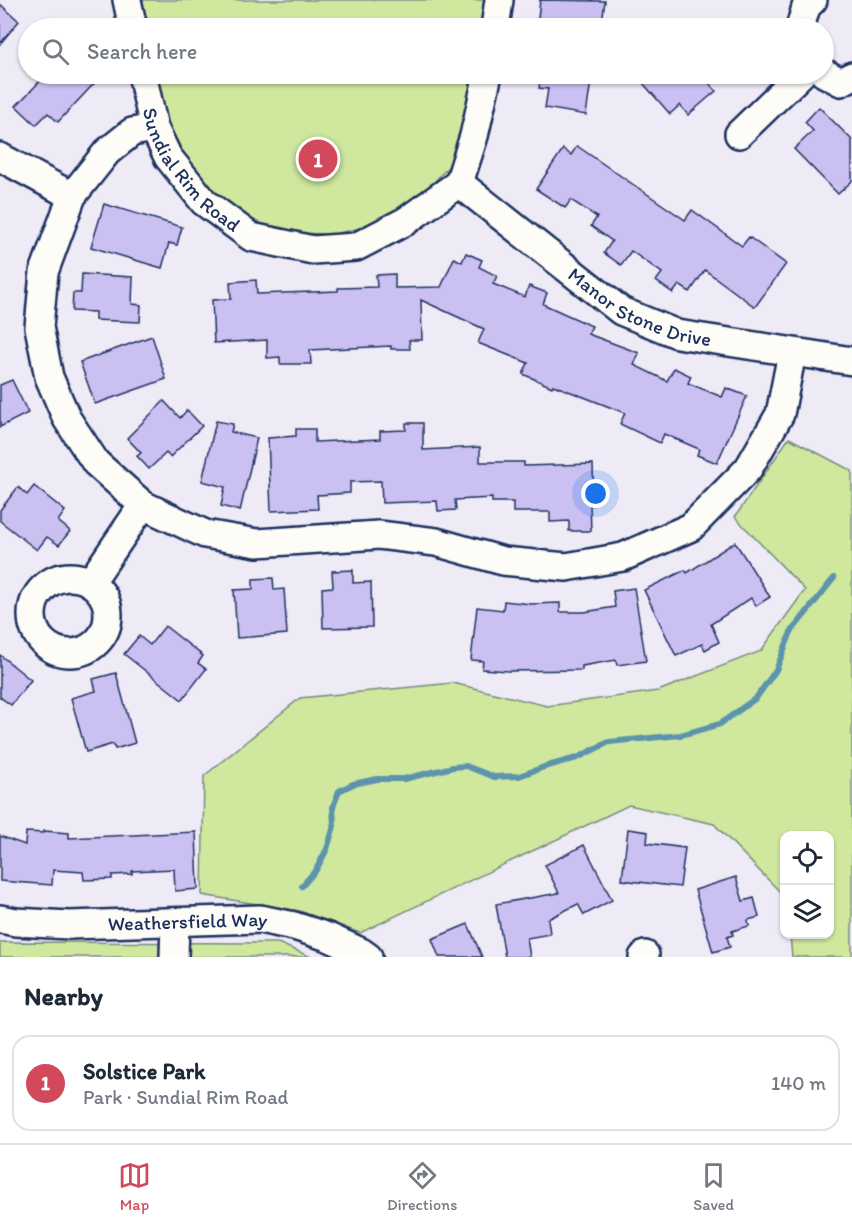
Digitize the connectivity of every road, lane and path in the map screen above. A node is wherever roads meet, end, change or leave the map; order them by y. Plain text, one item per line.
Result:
1 (127, 0) edge
2 (499, 0) edge
3 (813, 0) edge
4 (131, 18) edge
5 (496, 18) edge
6 (803, 18) edge
7 (852, 76) edge
8 (834, 78) edge
9 (144, 84) edge
10 (486, 84) edge
11 (791, 84) edge
12 (154, 128) junction
13 (739, 134) dead end
14 (0, 157) edge
15 (459, 183) junction
16 (72, 196) junction
17 (792, 353) junction
18 (852, 361) edge
19 (143, 505) junction
20 (90, 583) dead end
21 (0, 919) edge
22 (175, 922) junction
23 (174, 957) edge
24 (368, 957) edge

1 - 4 street
2 - 5 street
3 - 6 street
7 - 8 street
9 - 12 street, Sundial Rim Road
10 - 15 street
11 - 13 street
12 - 15 street, Sundial Rim Road
12 - 16 street
14 - 16 street
15 - 17 street, Manor Stone Drive
16 - 19 street
17 - 18 street, Manor Stone Drive
17 - 19 street
19 - 20 street
21 - 22 street, Weathersfield Way
22 - 23 street
22 - 24 street, Weathersfield Way

